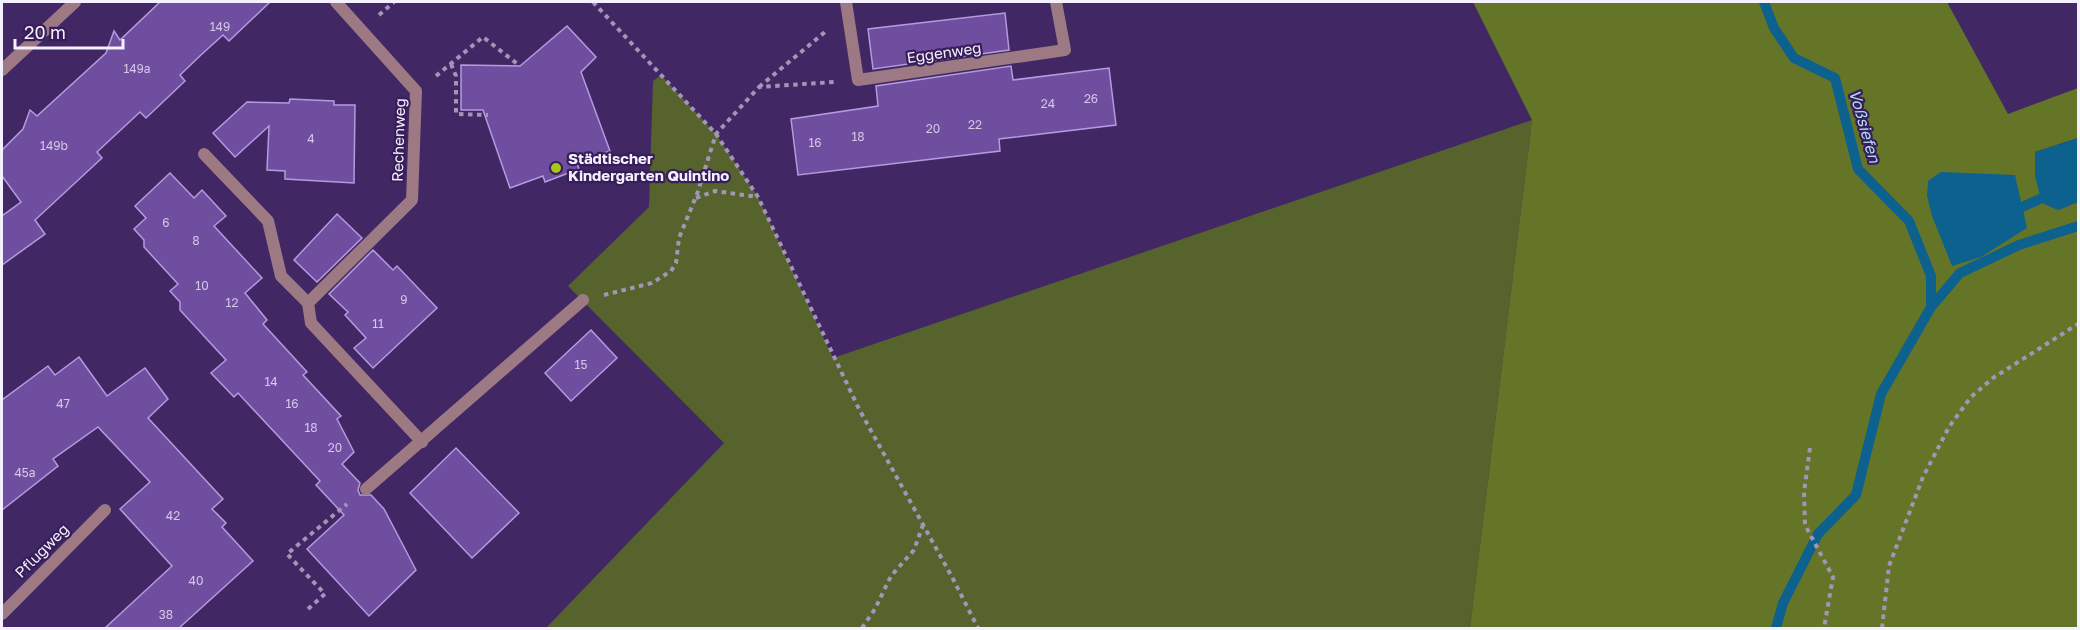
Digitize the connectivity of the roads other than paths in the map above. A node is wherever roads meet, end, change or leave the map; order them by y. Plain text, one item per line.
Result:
1 (75, 2) edge
2 (336, 2) edge
3 (1056, 2) edge
4 (847, 8) edge
5 (2, 70) edge
6 (204, 154) dead end
7 (583, 300) road end
8 (308, 303) junction
9 (422, 442) junction
10 (366, 489) road end
11 (105, 510) dead end
12 (2, 614) edge

1 - 5 street
2 - 8 street, Rechenweg
3 - 4 street, Eggenweg
6 - 8 street
7 - 9 street
8 - 9 street
9 - 10 street
11 - 12 street, Pflugweg

